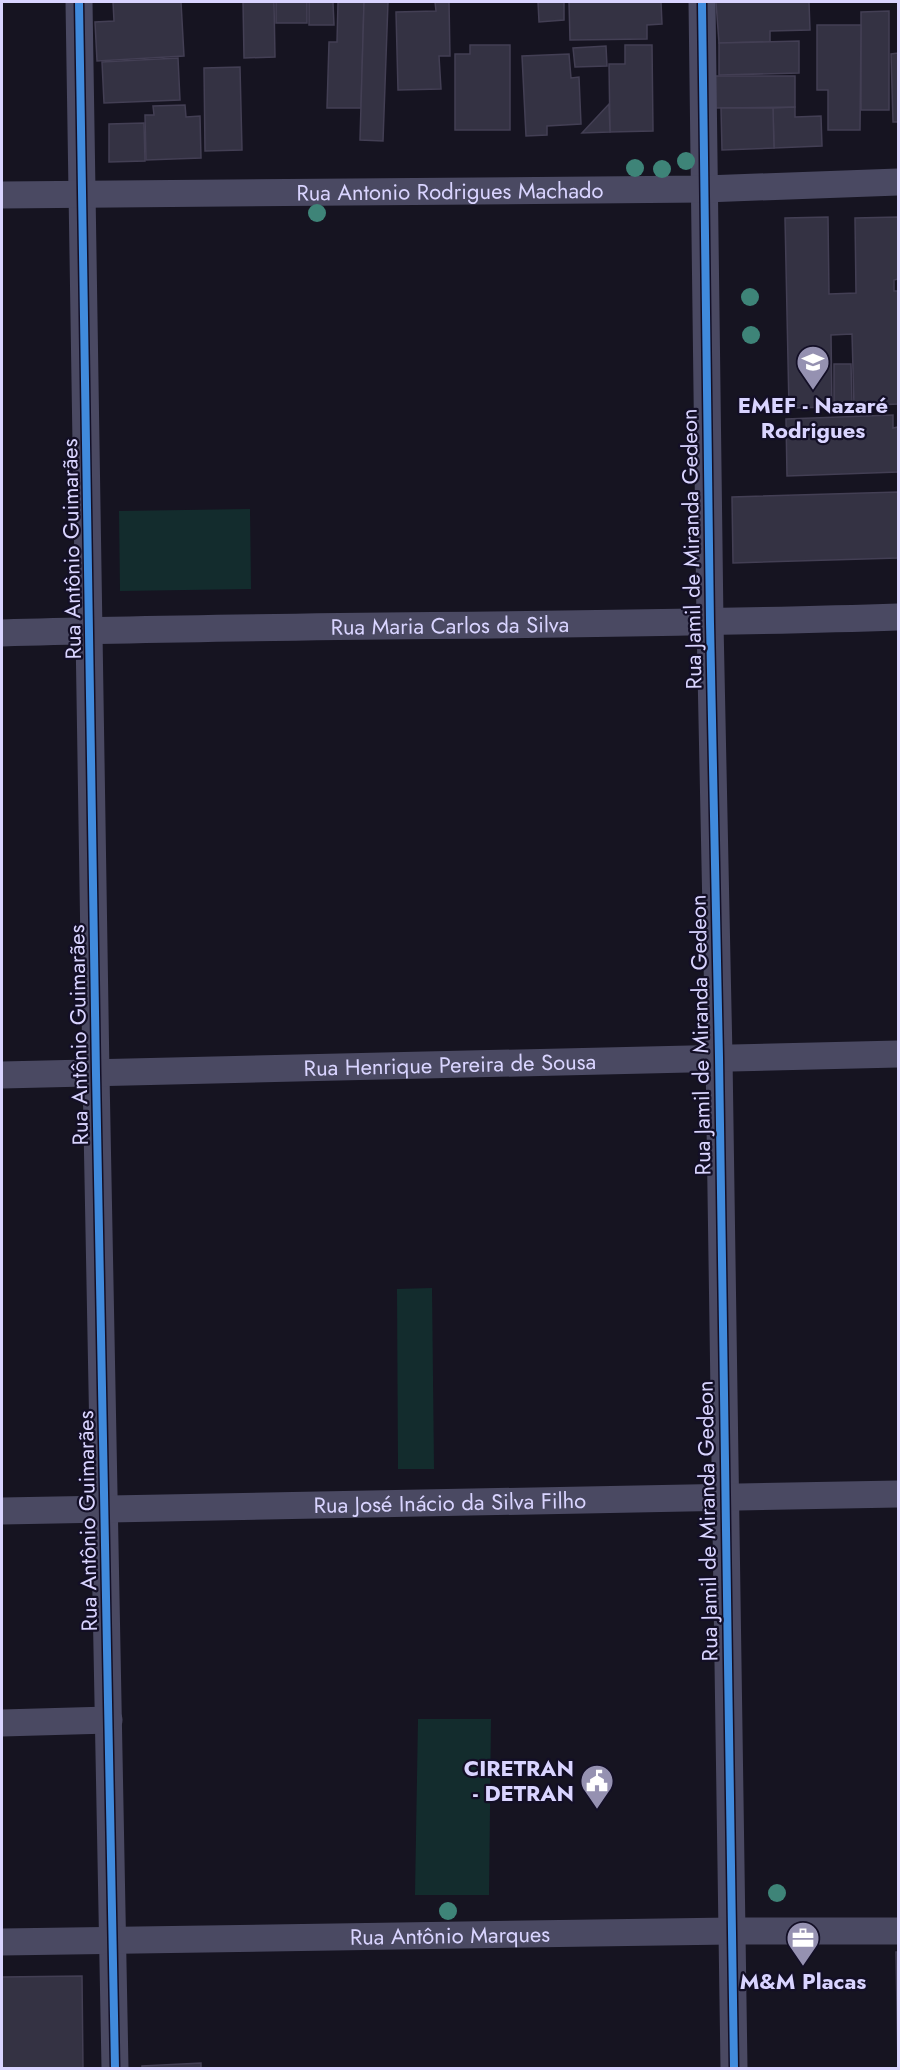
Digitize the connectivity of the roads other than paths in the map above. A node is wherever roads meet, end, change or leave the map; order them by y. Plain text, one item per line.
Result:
1 (79, 2) edge
2 (702, 2) edge
3 (898, 182) edge
4 (705, 189) junction
5 (83, 194) junction
6 (2, 195) edge
7 (898, 617) edge
8 (710, 623) junction
9 (90, 630) junction
10 (2, 633) edge
11 (898, 1054) edge
12 (719, 1057) junction
13 (96, 1074) junction
14 (2, 1075) edge
15 (898, 1494) edge
16 (724, 1497) junction
17 (105, 1509) junction
18 (2, 1511) edge
19 (109, 1720) junction
20 (2, 1723) edge
21 (731, 1930) junction
22 (898, 1930) edge
23 (113, 1939) junction
24 (2, 1942) edge
25 (115, 2068) edge
26 (734, 2068) edge

1 - 5 street, Rua Antônio Guimarães
2 - 4 street, Rua Jamil de Miranda Gedeon
3 - 4 street, Rua Antonio Rodrigues Machado
4 - 5 street, Rua Antonio Rodrigues Machado
4 - 8 street, Rua Jamil de Miranda Gedeon
5 - 6 street, Rua Antonio Rodrigues Machado
5 - 9 street, Rua Antônio Guimarães
7 - 8 street, Rua Maria Carlos da Silva
8 - 9 street, Rua Maria Carlos da Silva
8 - 12 street, Rua Jamil de Miranda Gedeon
9 - 10 street, Rua Maria Carlos da Silva
9 - 13 street, Rua Antônio Guimarães
11 - 12 street, Rua Henrique Pereira de Sousa
12 - 13 street, Rua Henrique Pereira de Sousa
12 - 16 street, Rua Jamil de Miranda Gedeon
13 - 14 street, Rua Henrique Pereira de Sousa
13 - 17 street, Rua Antônio Guimarães
15 - 16 street, Rua José Inácio da Silva Filho
16 - 17 street, Rua José Inácio da Silva Filho
16 - 21 street, Rua Jamil de Miranda Gedeon
17 - 18 street, Rua José Inácio da Silva Filho
17 - 19 street, Rua Antônio Guimarães
19 - 20 street
19 - 23 street, Rua Antônio Guimarães
21 - 22 street, Rua Antônio Marques
21 - 23 street, Rua Antônio Marques
21 - 26 street, Rua Jamil de Miranda Gedeon
23 - 24 street, Rua Antônio Marques
23 - 25 street, Rua Antônio Guimarães

